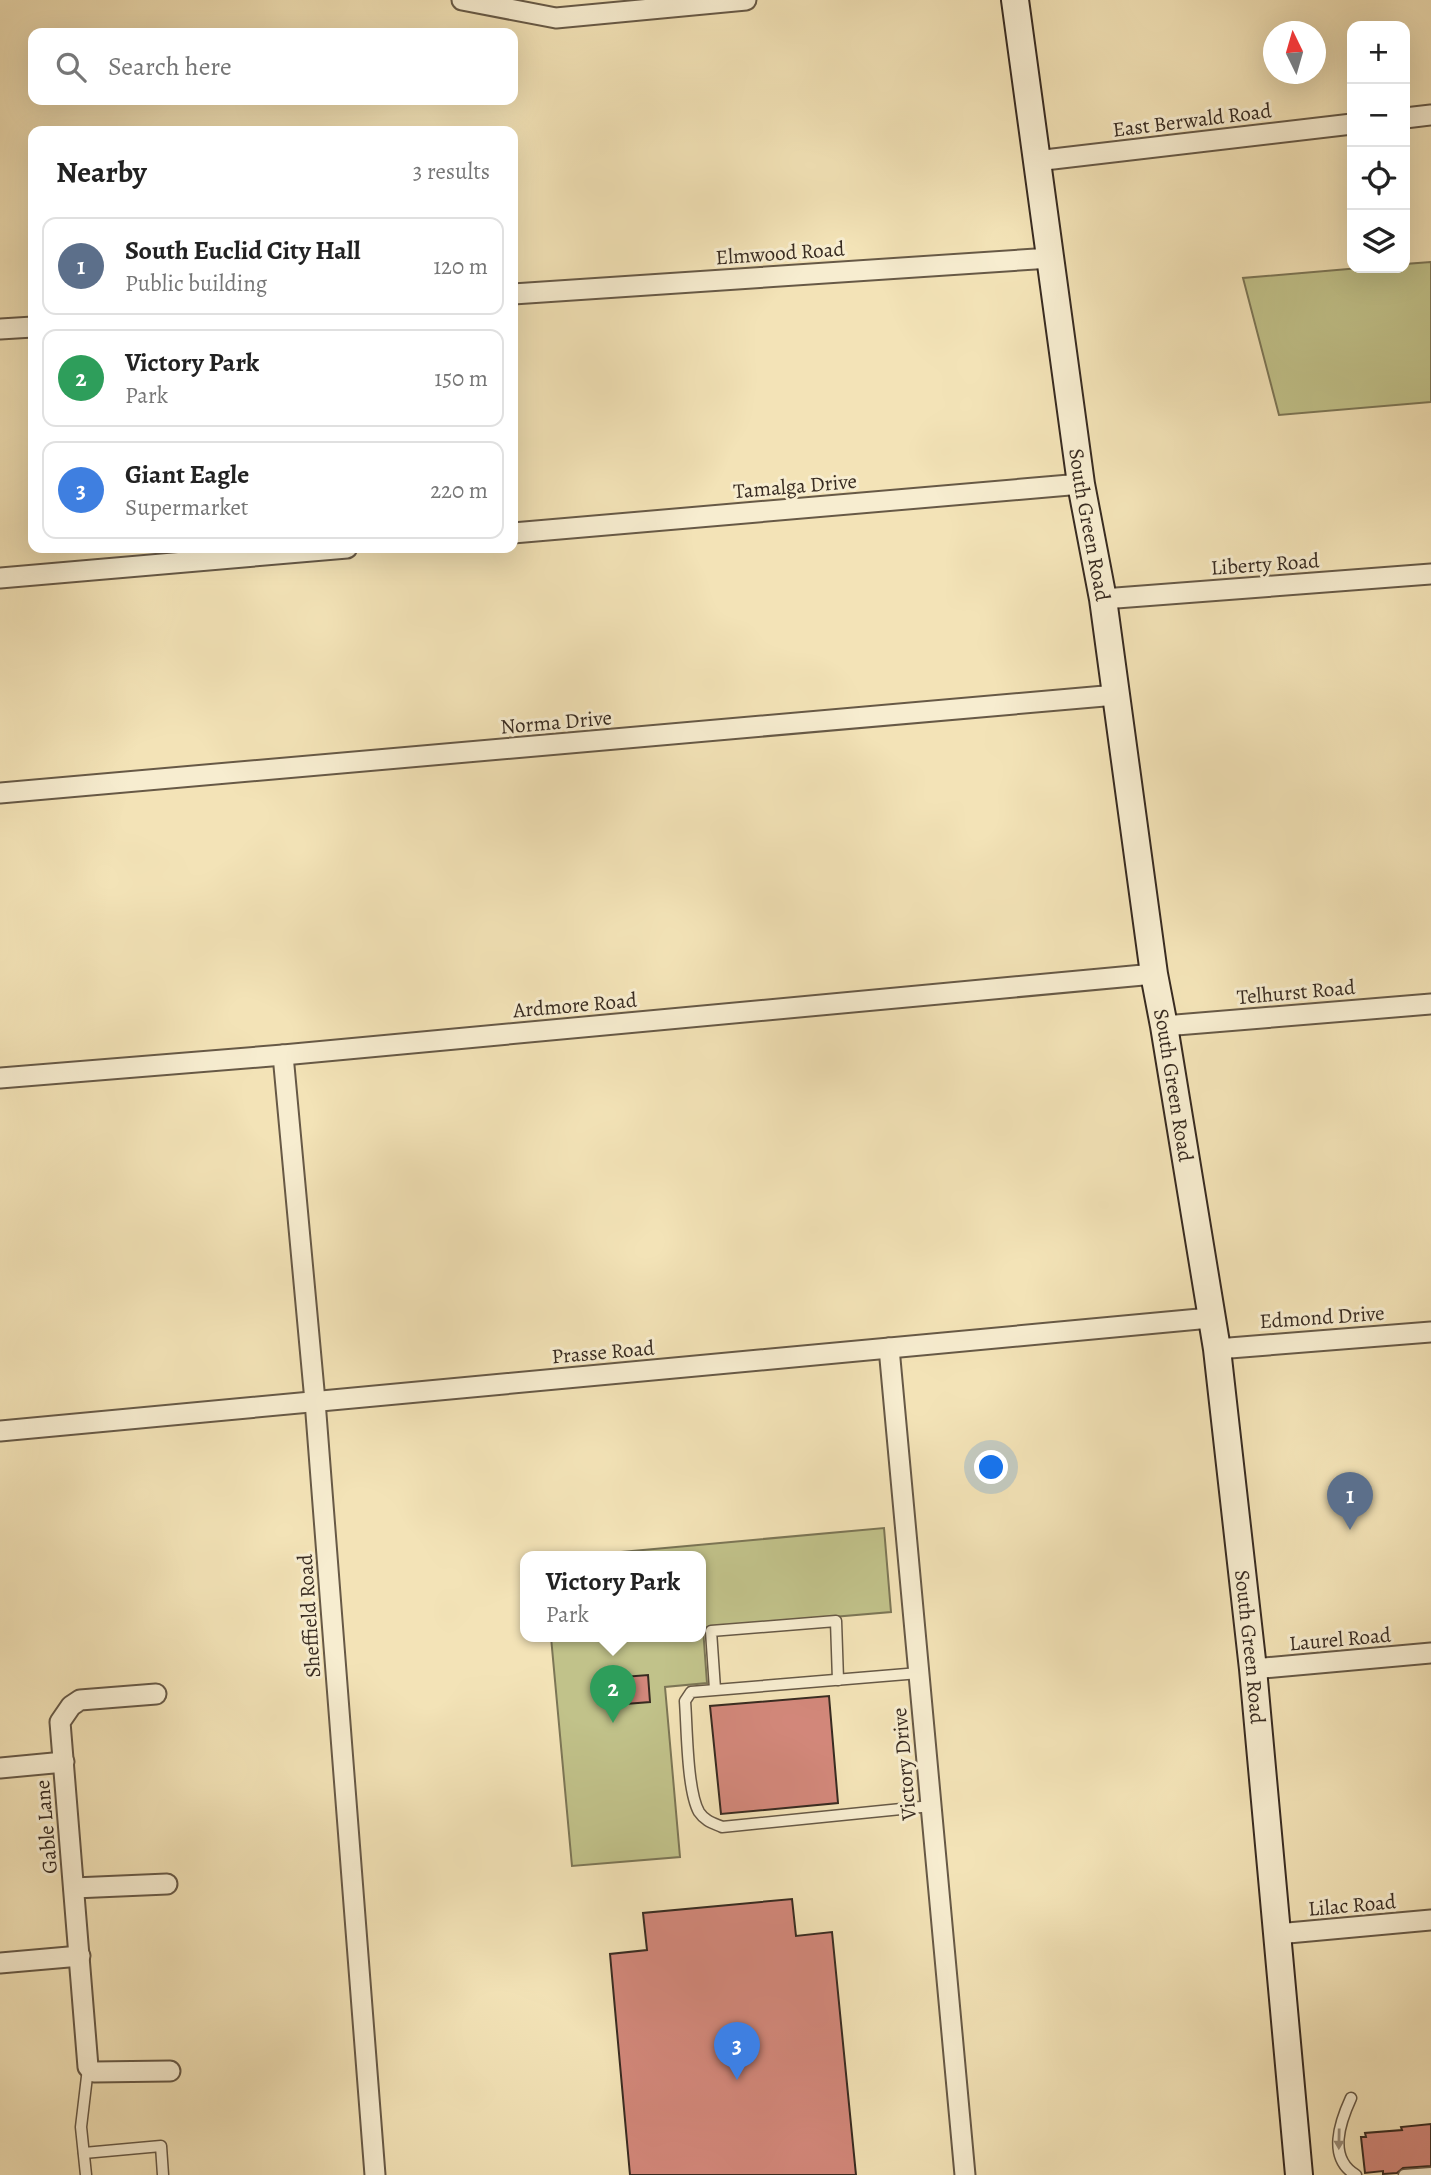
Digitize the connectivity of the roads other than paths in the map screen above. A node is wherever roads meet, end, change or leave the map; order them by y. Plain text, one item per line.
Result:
1 (462, 0) edge
2 (746, 0) edge
3 (1015, 0) edge
4 (1431, 115) edge
5 (1410, 117) edge
6 (1347, 125) edge
7 (1037, 161) junction
8 (1051, 258) junction
9 (518, 294) edge
10 (28, 327) edge
11 (0, 329) edge
12 (1081, 484) junction
13 (518, 533) edge
14 (289, 553) edge
15 (1431, 574) edge
16 (0, 578) edge
17 (1103, 599) junction
18 (1116, 695) junction
19 (0, 793) edge
20 (1154, 974) junction
21 (1431, 1004) edge
22 (1164, 1026) junction
23 (283, 1055) junction
24 (0, 1078) edge
25 (1210, 1318) junction
26 (1431, 1332) edge
27 (889, 1348) junction
28 (1217, 1349) junction
29 (315, 1401) junction
30 (0, 1431) edge
31 (1431, 1653) edge
32 (1253, 1669) junction
33 (919, 1673) junction
34 (838, 1679) junction
35 (715, 1689) junction
36 (156, 1694) dead end
37 (64, 1762) junction
38 (0, 1768) edge
39 (931, 1806) junction
40 (167, 1884) dead end
41 (74, 1888) junction
42 (1431, 1920) edge
43 (1277, 1934) junction
44 (80, 1956) junction
45 (0, 1963) edge
46 (88, 2067) junction
47 (170, 2071) dead end
48 (1351, 2098) dead end
49 (84, 2153) junction
50 (1431, 2173) edge
51 (86, 2175) edge
52 (163, 2175) edge
53 (375, 2175) edge
54 (965, 2175) edge
55 (1299, 2175) edge
56 (1356, 2175) edge
57 (1404, 2175) edge

1 - 2 street
3 - 7 main road, South Green Road
4 - 5 street
6 - 7 street, East Berwald Road
7 - 8 main road, South Green Road
8 - 9 street, Elmwood Road
8 - 12 main road, South Green Road
10 - 11 street
12 - 13 street, Tamalga Drive
12 - 17 main road, South Green Road
14 - 16 street
15 - 17 street, Liberty Road
17 - 18 main road, South Green Road
18 - 19 street, Norma Drive
18 - 20 main road, South Green Road
20 - 22 main road, South Green Road
20 - 23 street, Ardmore Road
21 - 22 street, Telhurst Road
22 - 25 main road, South Green Road
23 - 24 street, Ardmore Road
23 - 29 street, Sheffield Road
25 - 27 street, Prasse Road
25 - 28 main road, South Green Road
26 - 28 street, Edmond Drive
27 - 29 street, Prasse Road
27 - 33 street, Victory Drive
28 - 32 main road, South Green Road
29 - 30 street, Prasse Road
29 - 53 street, Sheffield Road
31 - 32 street, Laurel Road
32 - 43 main road, South Green Road
33 - 34 lane
33 - 39 street, Victory Drive
34 - 35 lane
34 - 35 lane
35 - 39 lane
36 - 37 street, Gable Lane
37 - 38 street, Gable Lane
37 - 41 street, Gable Lane
39 - 54 street, Victory Drive
40 - 41 street, Gable Lane
41 - 44 street, Gable Lane
42 - 43 street, Lilac Road
43 - 55 main road, South Green Road
44 - 45 street
44 - 46 street, Gable Lane
46 - 47 street
46 - 49 lane
48 -> 56 lane
49 - 51 lane
49 - 52 lane
50 - 57 lane

